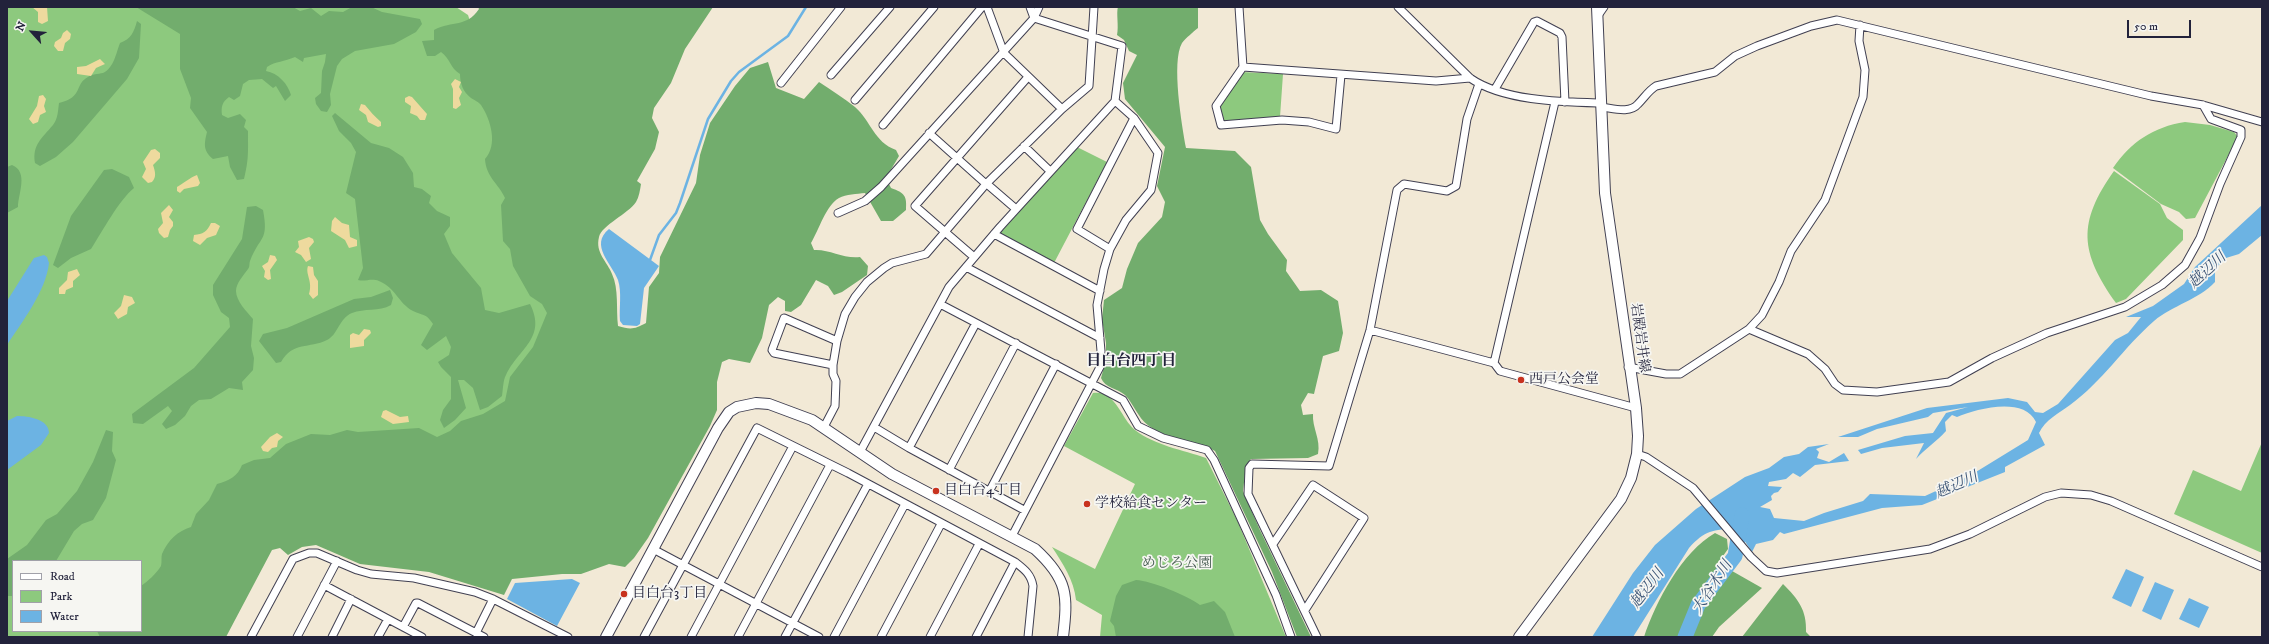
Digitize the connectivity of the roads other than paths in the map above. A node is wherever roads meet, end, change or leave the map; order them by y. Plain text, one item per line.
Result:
1 (841, 7) edge
2 (890, 7) edge
3 (934, 7) edge
4 (982, 7) edge
5 (987, 7) edge
6 (1030, 7) edge
7 (1039, 7) edge
8 (1094, 7) edge
9 (1239, 7) edge
10 (1398, 7) edge
11 (1597, 7) edge
12 (1604, 7) edge
13 (1034, 18) junction
14 (1597, 18) junction
15 (1860, 25) junction
16 (1092, 37) junction
17 (1004, 53) junction
18 (1242, 67) junction
19 (831, 75) dead end
20 (1340, 75) junction
21 (1028, 78) junction
22 (1470, 78) junction
23 (781, 83) dead end
24 (1479, 84) junction
25 (1495, 89) junction
26 (855, 100) dead end
27 (1115, 101) junction
28 (1555, 102) junction
29 (1565, 102) junction
30 (1601, 105) junction
31 (2203, 105) junction
32 (1062, 109) junction
33 (1134, 118) junction
34 (2262, 122) edge
35 (883, 126) dead end
36 (929, 133) junction
37 (1024, 146) junction
38 (958, 158) junction
39 (1050, 171) junction
40 (986, 184) junction
41 (1016, 209) junction
42 (838, 213) dead end
43 (945, 231) junction
44 (994, 234) junction
45 (1110, 248) junction
46 (974, 257) junction
47 (966, 267) junction
48 (1100, 291) junction
49 (940, 304) junction
50 (976, 323) junction
51 (1749, 329) junction
52 (1370, 330) junction
53 (1100, 338) junction
54 (837, 342) junction
55 (1016, 343) junction
56 (1494, 363) junction
57 (1056, 364) junction
58 (833, 365) junction
59 (1628, 367) junction
60 (1093, 383) junction
61 (1636, 408) junction
62 (824, 427) junction
63 (874, 427) junction
64 (793, 446) junction
65 (909, 448) junction
66 (860, 452) junction
67 (1636, 454) junction
68 (830, 465) junction
69 (949, 470) junction
70 (868, 484) junction
71 (989, 492) junction
72 (905, 504) junction
73 (1024, 510) junction
74 (941, 524) junction
75 (1012, 536) junction
76 (979, 544) junction
77 (1273, 544) junction
78 (653, 549) junction
79 (337, 561) junction
80 (1015, 562) junction
81 (683, 564) junction
82 (2262, 567) edge
83 (720, 584) junction
84 (324, 585) junction
85 (351, 599) junction
86 (494, 599) junction
87 (756, 603) junction
88 (1305, 610) junction
89 (388, 619) junction
90 (793, 622) junction
91 (403, 627) junction
92 (476, 633) junction
93 (251, 637) edge
94 (297, 637) edge
95 (332, 637) edge
96 (378, 637) edge
97 (422, 637) edge
98 (484, 637) edge
99 (568, 637) edge
100 (606, 637) edge
101 (644, 637) edge
102 (691, 637) edge
103 (738, 637) edge
104 (785, 637) edge
105 (819, 637) edge
106 (834, 637) edge
107 (881, 637) edge
108 (930, 637) edge
109 (976, 637) edge
110 (1028, 637) edge
111 (1063, 637) edge
112 (1291, 637) edge
113 (1318, 637) edge
114 (1519, 637) edge

1 - 23 street
2 - 19 street
3 - 26 street
4 - 35 street
5 - 17 street
6 - 13 street
7 - 13 street
8 - 16 street
9 - 18 street
10 - 22 street
11 - 14 street, 岩殿岩井線
12 - 14 street
13 - 16 street
13 - 17 street
14 - 30 street, 岩殿岩井線
15 - 30 street
15 - 31 street
15 - 51 street
16 - 27 street
16 - 32 street
17 - 21 street
17 - 36 street
18 - 20 street
18 - 20 street
20 - 22 street
21 - 32 street
21 - 38 street
22 - 24 street
24 - 25 street
24 - 52 street
25 - 28 street
25 - 29 street
27 - 33 street
27 - 39 street
28 - 29 street
28 - 56 street
29 - 30 street
30 - 59 street, 岩殿岩井線
31 - 34 street
31 - 51 street
32 - 37 street
33 - 45 street
33 - 45 street
36 - 38 street
36 - 42 street
37 - 39 street
37 - 40 street
38 - 40 street
38 - 43 street
39 - 41 street
40 - 41 street
40 - 43 street
41 - 44 street
43 - 46 street
43 - 54 street
44 - 46 street
44 - 48 street
45 - 48 street
46 - 47 street
47 - 49 street
47 - 53 street
48 - 53 street
49 - 50 street
49 - 63 street
50 - 55 street
50 - 65 street
51 - 59 street
52 - 56 street
52 - 77 street
53 - 60 street
54 - 58 street
54 - 58 street
55 - 57 street
55 - 69 street
56 - 61 street
57 - 60 street
57 - 71 street
58 - 62 street
59 - 61 street, 岩殿岩井線
60 - 73 street
60 - 112 street
61 - 67 street, 岩殿岩井線
62 - 66 street
62 - 78 street
63 - 65 street
63 - 66 street
64 - 68 street
64 - 81 street
64 - 83 street
65 - 69 street
66 - 75 street
67 - 82 street
67 - 114 street, 岩殿岩井線
68 - 70 street
68 - 87 street
69 - 71 street
70 - 72 street
70 - 90 street
71 - 73 street
72 - 74 street
72 - 106 street
73 - 75 street
74 - 76 street
74 - 107 street
75 - 111 street
76 - 80 street
76 - 108 street
77 - 88 street
77 - 88 street
78 - 81 street
78 - 100 street
79 - 84 street
79 - 86 street
79 - 93 street
80 - 109 street
80 - 110 street
81 - 83 street
81 - 101 street
83 - 87 street
83 - 102 street
84 - 85 street
84 - 94 street
85 - 89 street
85 - 95 street
86 - 92 street
86 - 99 street
87 - 90 street
87 - 103 street
88 - 113 street
89 - 91 street
89 - 96 street
90 - 104 street
90 - 105 street
91 - 92 street
91 - 97 street
92 - 98 street

